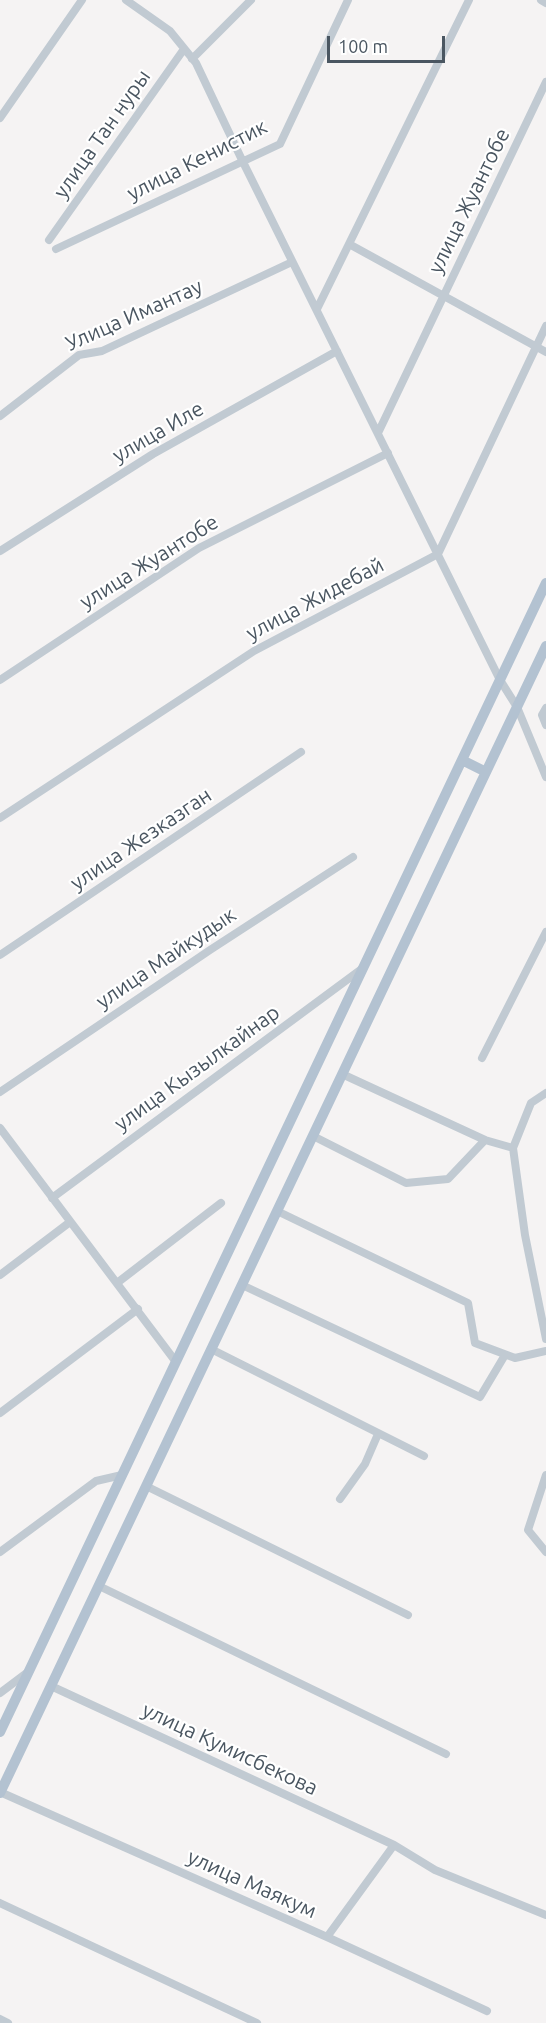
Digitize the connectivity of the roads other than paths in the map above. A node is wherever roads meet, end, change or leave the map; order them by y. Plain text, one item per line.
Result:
1 (82, 0) edge
2 (126, 0) edge
3 (251, 0) edge
4 (348, 0) edge
5 (469, 0) edge
6 (541, 0) edge
7 (546, 3) edge
8 (184, 49) junction
9 (192, 59) junction
10 (546, 82) edge
11 (0, 118) edge
12 (242, 160) junction
13 (49, 240) dead end
14 (349, 244) junction
15 (56, 249) dead end
16 (292, 262) junction
17 (444, 297) junction
18 (317, 309) junction
19 (546, 326) edge
20 (536, 346) junction
21 (338, 351) junction
22 (546, 352) edge
23 (0, 417) edge
24 (378, 434) junction
25 (388, 453) junction
26 (0, 551) edge
27 (438, 554) junction
28 (546, 583) edge
29 (546, 646) edge
30 (0, 680) edge
31 (500, 680) junction
32 (517, 707) junction
33 (546, 708) edge
34 (546, 725) edge
35 (301, 752) dead end
36 (462, 760) junction
37 (486, 772) junction
38 (546, 777) edge
39 (0, 818) edge
40 (353, 857) dead end
41 (546, 932) edge
42 (0, 956) edge
43 (363, 968) junction
44 (482, 1058) dead end
45 (342, 1074) junction
46 (0, 1092) edge
47 (546, 1093) edge
48 (2, 1134) edge
49 (313, 1136) junction
50 (485, 1140) junction
51 (513, 1148) junction
52 (52, 1198) junction
53 (221, 1203) dead end
54 (277, 1211) junction
55 (70, 1222) junction
56 (0, 1275) edge
57 (117, 1282) junction
58 (242, 1285) junction
59 (137, 1309) junction
60 (546, 1339) edge
61 (211, 1349) junction
62 (546, 1351) edge
63 (505, 1355) junction
64 (176, 1362) junction
65 (0, 1413) edge
66 (378, 1434) junction
67 (424, 1456) dead end
68 (122, 1475) junction
69 (546, 1475) edge
70 (146, 1486) junction
71 (340, 1499) dead end
72 (0, 1552) edge
73 (546, 1552) edge
74 (99, 1586) junction
75 (408, 1615) dead end
76 (28, 1672) junction
77 (51, 1686) junction
78 (0, 1693) edge
79 (0, 1732) edge
80 (446, 1754) dead end
81 (0, 1793) edge
82 (394, 1845) junction
83 (0, 1903) edge
84 (546, 1915) edge
85 (327, 1937) junction
86 (487, 2011) dead end
87 (0, 2019) edge
88 (8, 2023) edge
89 (257, 2023) edge

1 - 11 street
2 - 8 street
3 - 9 street
4 - 12 street, улица Кенистик
5 - 14 street
6 - 7 street
8 - 9 street
8 - 13 street, улица Тан нуры
9 - 12 street
10 - 17 street, улица Жуантобе
12 - 15 street, улица Кенистик
12 - 16 street
14 - 17 street
14 - 18 street
16 - 18 street
16 - 23 street, Улица Имантау
17 - 20 street
17 - 24 street, улица Жуантобе
18 - 21 street
19 - 20 street
20 - 22 street
20 - 27 street
21 - 24 street
21 - 26 street, улица Иле
24 - 25 street
25 - 27 street
25 - 30 street, улица Жуантобе
27 - 31 street
27 - 39 street, улица Жидебай
28 - 31 main road
29 - 32 main road
31 - 32 street
31 - 36 main road
32 - 37 main road
32 - 38 street
33 - 34 street
35 - 42 street, улица Жезказган
36 - 37 main road
36 - 43 main road
37 - 45 main road
40 - 46 street, улица Майкудык
41 - 44 street
43 - 52 street, улица Кызылкайнар
43 - 64 main road
45 - 49 main road
45 - 50 street
47 - 51 street
48 - 52 street
49 - 50 street
49 - 54 main road
50 - 51 street
51 - 60 street
52 - 55 street
53 - 57 street
54 - 58 main road
54 - 63 street
55 - 56 street
55 - 57 street
57 - 59 street
58 - 61 main road
58 - 63 street
59 - 64 street
59 - 65 street
61 - 66 street
61 - 70 main road
62 - 63 street
64 - 68 main road
66 - 67 street
66 - 71 street
68 - 72 street
68 - 76 main road
69 - 73 street
70 - 74 main road
70 - 75 street
74 - 77 main road
74 - 80 street
76 - 78 street
76 - 79 main road
77 - 81 main road
77 - 82 street, улица Кумисбекова
81 - 85 street, улица Маякум
82 - 84 street, улица Кумисбекова
82 - 85 street
83 - 89 street
85 - 86 street, улица Маякум
87 - 88 street

